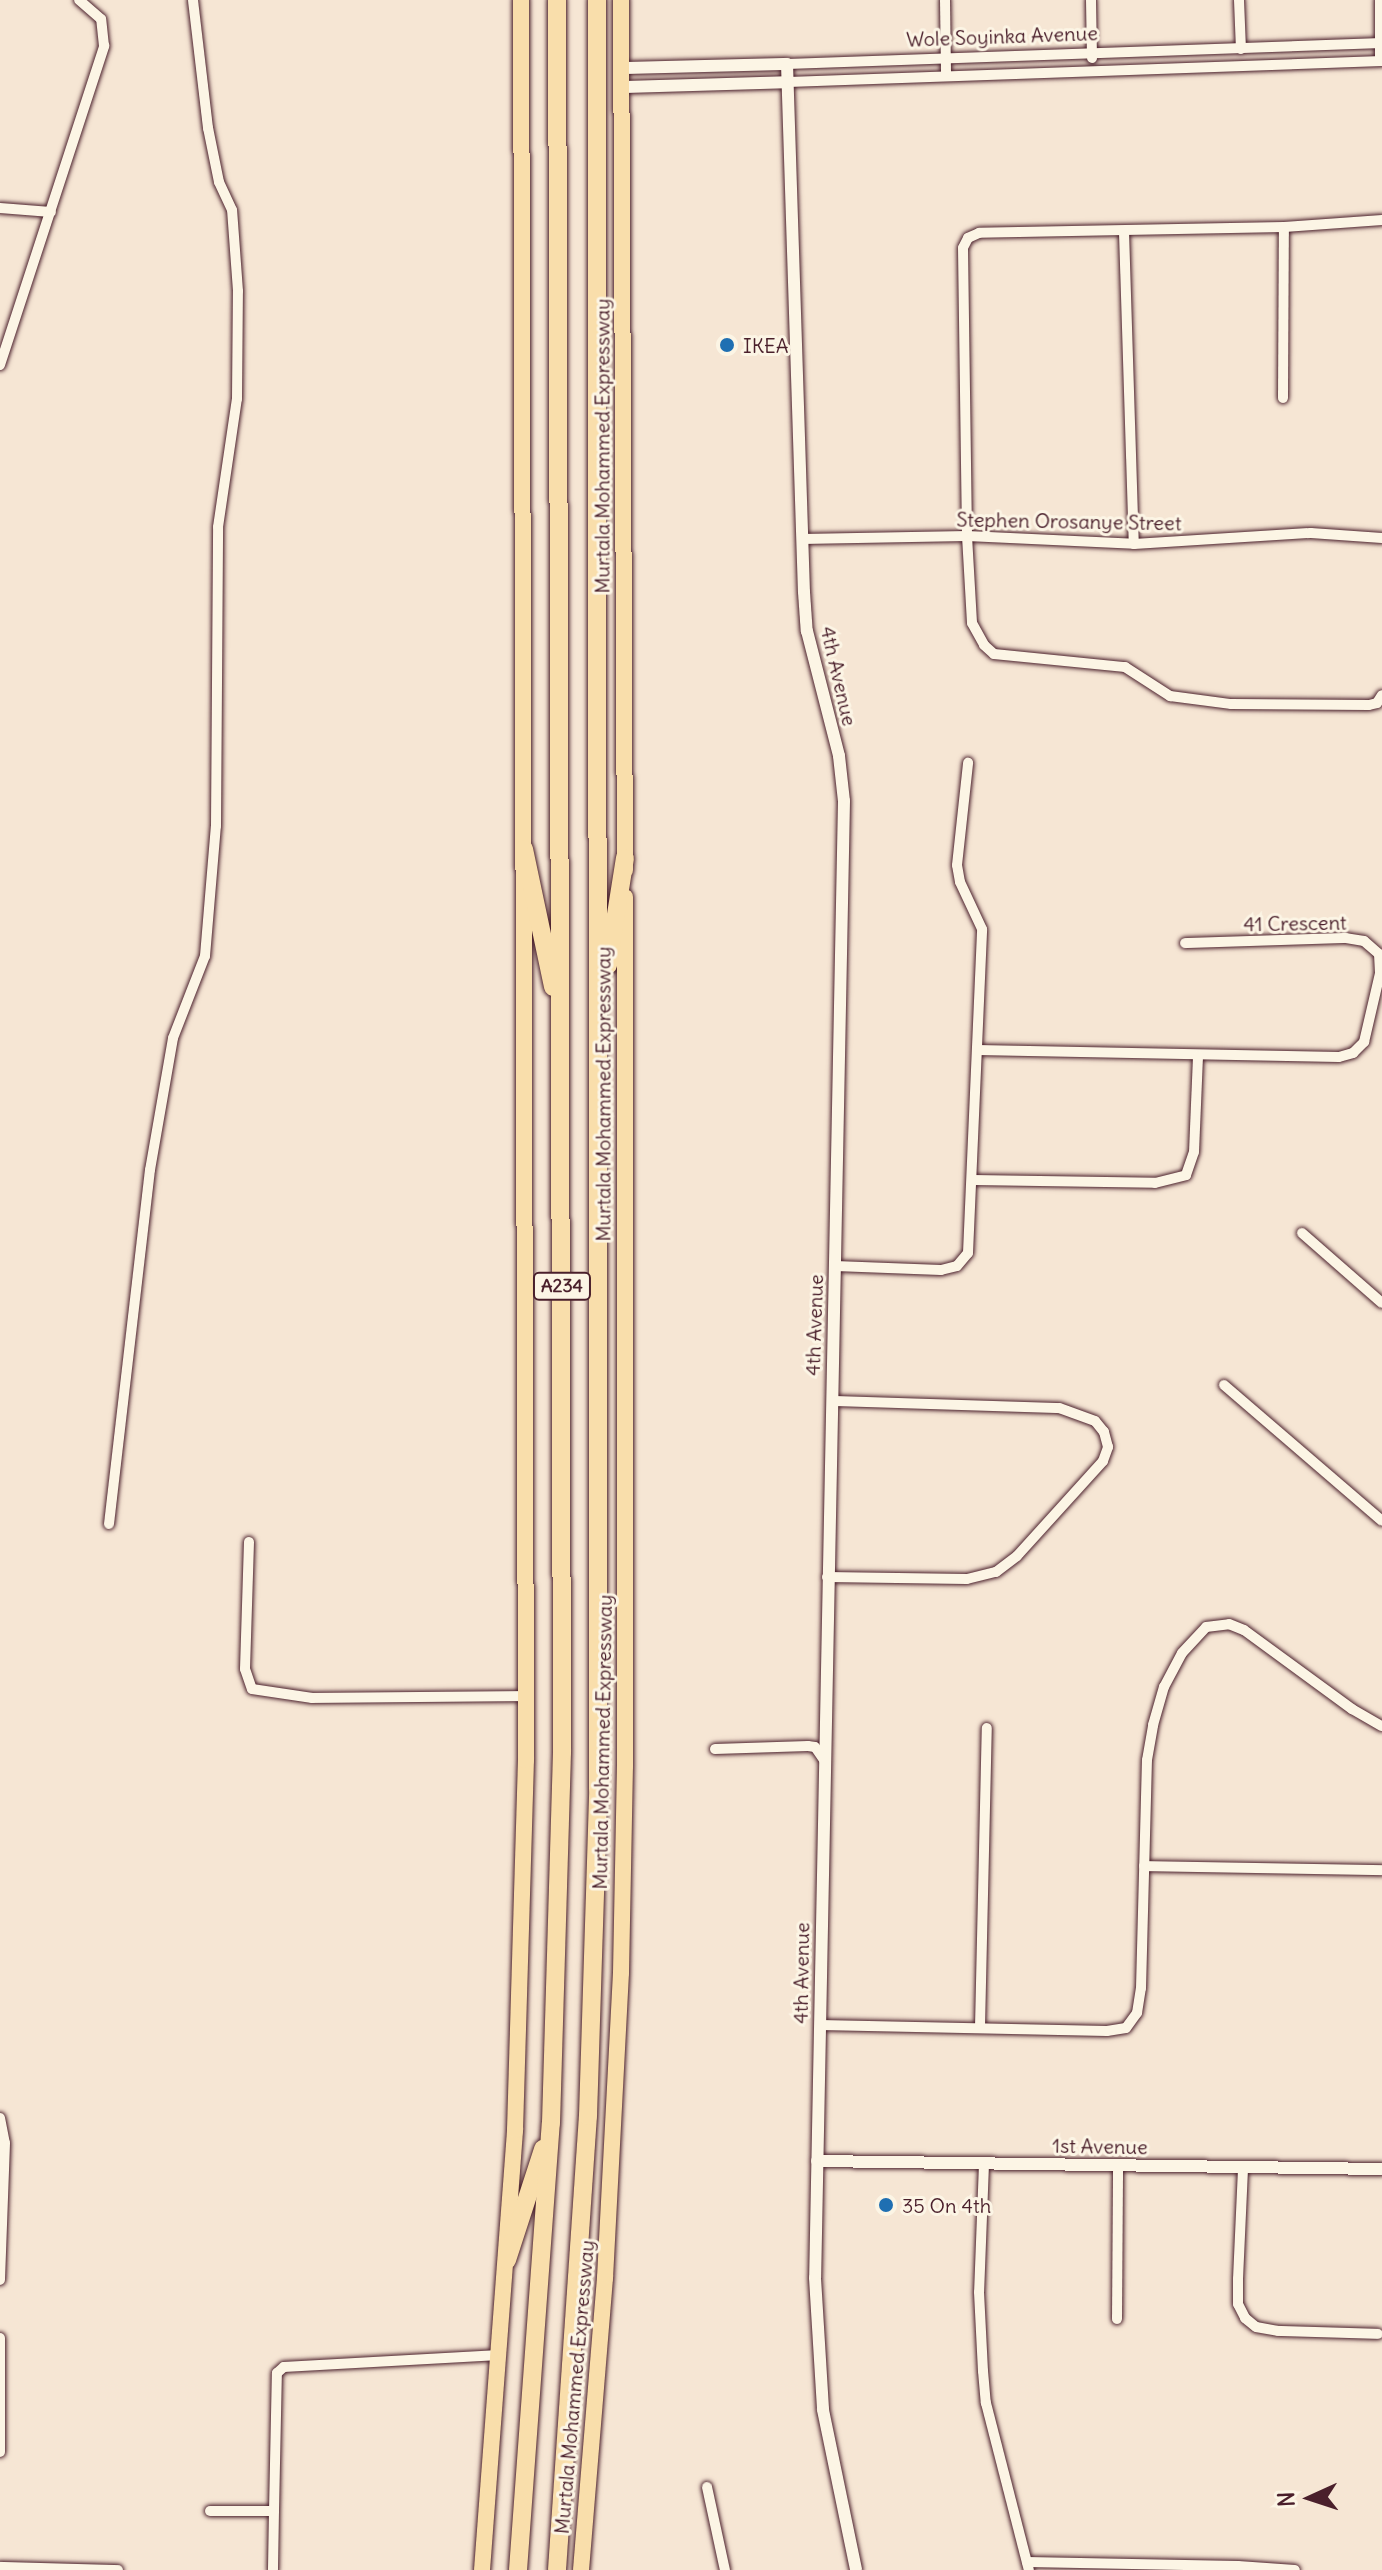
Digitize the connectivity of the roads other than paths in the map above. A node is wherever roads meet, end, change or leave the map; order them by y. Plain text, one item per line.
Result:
1 (79, 0) edge
2 (193, 0) edge
3 (521, 0) edge
4 (557, 0) edge
5 (597, 0) edge
6 (621, 0) edge
7 (945, 0) edge
8 (1091, 0) edge
9 (1239, 0) edge
10 (1380, 0) edge
11 (1381, 44) edge
12 (1241, 49) junction
13 (1091, 53) junction
14 (946, 58) junction
15 (1381, 61) edge
16 (787, 64) junction
17 (622, 68) junction
18 (1092, 70) junction
19 (946, 75) junction
20 (788, 82) junction
21 (623, 87) junction
22 (0, 208) edge
23 (51, 212) junction
24 (1382, 220) edge
25 (1284, 227) junction
26 (1124, 232) junction
27 (0, 365) edge
28 (1283, 398) dead end
29 (967, 536) junction
30 (1382, 538) edge
31 (802, 539) junction
32 (1134, 544) junction
33 (1382, 695) edge
34 (968, 763) dead end
35 (524, 849) junction
36 (625, 858) junction
37 (1185, 943) dead end
38 (600, 1023) junction
39 (561, 1029) junction
40 (977, 1050) junction
41 (1198, 1056) junction
42 (973, 1180) junction
43 (1302, 1233) dead end
44 (835, 1266) junction
45 (1382, 1303) edge
46 (1224, 1385) dead end
47 (832, 1401) junction
48 (1382, 1521) edge
49 (109, 1524) dead end
50 (249, 1542) dead end
51 (827, 1577) junction
52 (526, 1696) junction
53 (1382, 1726) edge
54 (987, 1728) dead end
55 (715, 1749) dead end
56 (824, 1760) junction
57 (1144, 1866) junction
58 (1382, 1870) edge
59 (820, 2025) junction
60 (980, 2027) junction
61 (0, 2118) edge
62 (551, 2123) junction
63 (817, 2161) junction
64 (984, 2164) junction
65 (1118, 2166) junction
66 (1243, 2169) junction
67 (1382, 2169) edge
68 (507, 2260) junction
69 (0, 2280) edge
70 (1117, 2319) dead end
71 (1378, 2334) dead end
72 (0, 2338) edge
73 (499, 2355) junction
74 (0, 2452) edge
75 (707, 2487) dead end
76 (563, 2498) junction
77 (210, 2511) dead end
78 (274, 2511) junction
79 (1028, 2566) edge
80 (0, 2567) edge
81 (24, 2569) edge
82 (118, 2570) edge
83 (273, 2570) edge
84 (482, 2570) edge
85 (518, 2570) edge
86 (557, 2570) edge
87 (569, 2570) edge
88 (581, 2570) edge
89 (725, 2570) edge
90 (856, 2570) edge
91 (1295, 2570) edge

1 - 23 street
2 - 49 street
3 - 35 highway
4 - 39 highway, Murtala Mohammed Expressway / A234
5 - 38 highway, Murtala Mohammed Expressway / A234
6 - 17 highway, Murtala Mohammed Expressway
7 - 14 street
8 - 13 street
9 - 12 street
10 - 11 street
11 - 12 street, Wole Soyinka Avenue
11 - 15 street
12 - 13 street, Wole Soyinka Avenue
13 - 14 street, Wole Soyinka Avenue
13 - 18 street
14 - 16 street, Wole Soyinka Avenue
14 - 19 street
15 - 18 street, Wole Soyinka Avenue
16 - 17 street, Wole Soyinka Avenue
16 - 20 street, 4th Avenue
17 - 21 highway, Murtala Mohammed Expressway
18 - 19 street, Wole Soyinka Avenue
19 - 20 street, Wole Soyinka Avenue
20 - 21 street, Wole Soyinka Avenue
20 - 31 street, 4th Avenue
21 - 36 highway, Murtala Mohammed Expressway
22 - 23 street
23 - 27 street
24 - 25 street
25 - 26 street
25 - 28 street
26 - 29 street
26 - 32 street
29 - 31 street, Stephen Orosanye Street
29 - 32 street, Stephen Orosanye Street
29 - 33 street
30 - 32 street, Stephen Orosanye Street
31 - 44 street, 4th Avenue
34 - 40 street
35 - 39 highway
35 - 52 highway
36 - 38 highway
36 - 88 highway, Murtala Mohammed Expressway
37 - 41 street, 41 Crescent
38 - 76 highway, Murtala Mohammed Expressway / A234
39 - 62 highway, Murtala Mohammed Expressway / A234
40 - 41 street, 41 Crescent
40 - 42 street
41 - 42 street
42 - 44 street
43 - 45 street
44 - 47 street, 4th Avenue
46 - 48 street
47 - 51 street, 4th Avenue
47 - 51 street
50 - 52 street
51 - 56 street, 4th Avenue
52 - 68 highway
53 - 57 street
54 - 60 street
55 - 56 street
56 - 59 street, 4th Avenue
57 - 58 street
57 - 60 street
59 - 60 street
59 - 63 street, 4th Avenue
61 - 69 street
62 - 68 highway
62 - 85 highway, Murtala Mohammed Expressway / A234
63 - 64 street, 1st Avenue
63 - 90 street, 4th Avenue
64 - 65 street, 1st Avenue
64 - 79 street
65 - 66 street, 1st Avenue
65 - 70 street
66 - 67 street, 1st Avenue
66 - 71 street
68 - 73 highway
72 - 74 street
73 - 78 street
73 - 84 highway
75 - 89 street
76 - 86 highway, Murtala Mohammed Expressway / A234
76 - 87 highway
77 - 78 street
78 - 83 street
79 - 91 street
80 - 81 street
81 - 82 street

